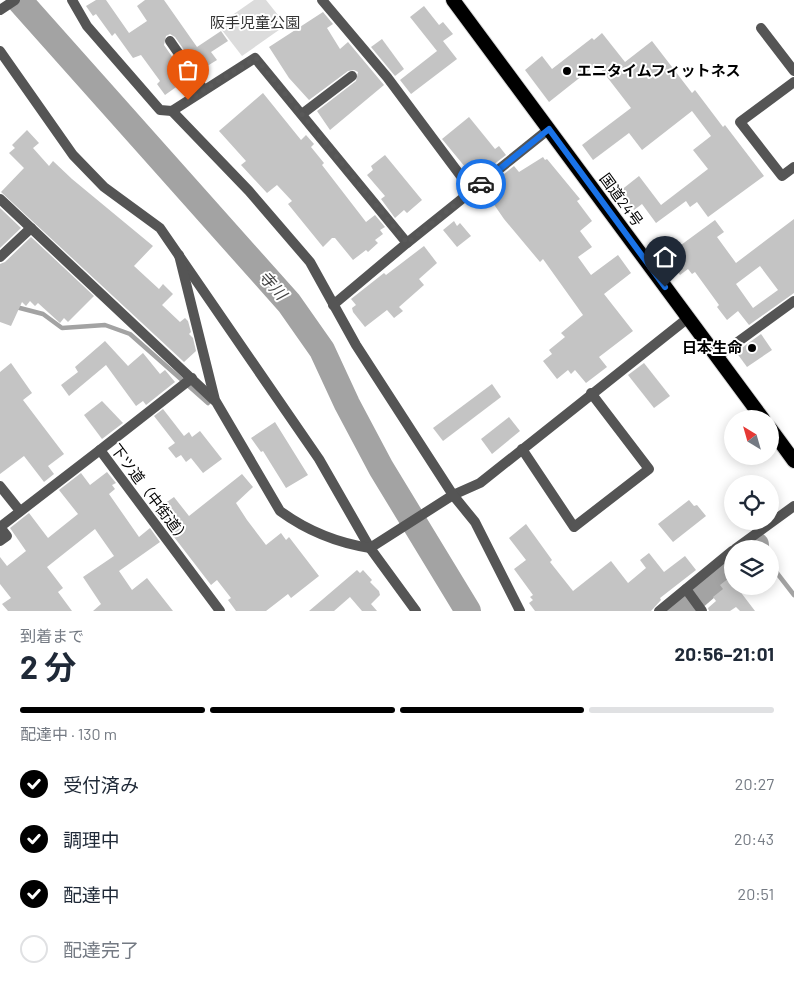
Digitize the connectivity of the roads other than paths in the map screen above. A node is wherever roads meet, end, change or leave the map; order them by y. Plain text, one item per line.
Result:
1 (15, 0) edge
2 (72, 0) edge
3 (322, 0) edge
4 (453, 0) edge
5 (0, 10) edge
6 (761, 28) dead end
7 (170, 41) dead end
8 (0, 51) edge
9 (794, 71) edge
10 (352, 76) dead end
11 (794, 82) edge
12 (204, 90) junction
13 (172, 111) junction
14 (302, 114) junction
15 (549, 129) junction
16 (794, 167) edge
17 (472, 191) junction
18 (0, 198) edge
19 (31, 228) junction
20 (407, 243) junction
21 (180, 255) junction
22 (0, 257) edge
23 (794, 301) edge
24 (333, 305) junction
25 (688, 318) junction
26 (717, 357) junction
27 (192, 378) junction
28 (591, 393) junction
29 (215, 400) junction
30 (756, 410) edge
31 (779, 440) edge
32 (100, 450) junction
33 (522, 450) junction
34 (794, 461) edge
35 (0, 486) edge
36 (450, 497) junction
37 (794, 506) edge
38 (20, 511) junction
39 (0, 527) edge
40 (748, 540) edge
41 (0, 541) edge
42 (372, 546) junction
43 (724, 559) edge
44 (688, 592) junction
45 (700, 608) edge
46 (220, 611) edge
47 (416, 611) edge
48 (520, 611) edge
49 (659, 611) edge

1 - 5 street
2 - 13 street
3 - 17 street
4 - 15 highway, 国道24号
6 - 9 street
7 - 12 street
8 - 21 street
10 - 14 street
11 - 16 street
12 - 13 street
12 - 14 street
13 - 24 street
14 - 20 street
15 - 17 street
15 - 25 highway, 国道24号
17 - 20 street
18 - 19 street
19 - 22 street
19 - 27 street
20 - 24 street
21 - 29 street
21 - 42 street
23 - 26 street
24 - 36 street
25 - 26 highway, 国道24号
25 - 28 street
26 - 30 highway, 国道24号
27 - 29 street
27 - 32 street
28 - 33 street
28 - 33 street
29 - 42 street
31 - 34 highway
32 - 38 street, 下ツ道（中街道）
32 - 46 street, 下ツ道（中街道）
33 - 36 street
35 - 38 street
36 - 42 street
36 - 48 street
37 - 40 street
38 - 39 street, 下ツ道（中街道）
39 - 41 street
42 - 47 street
43 - 44 street
44 - 45 street
44 - 49 street

